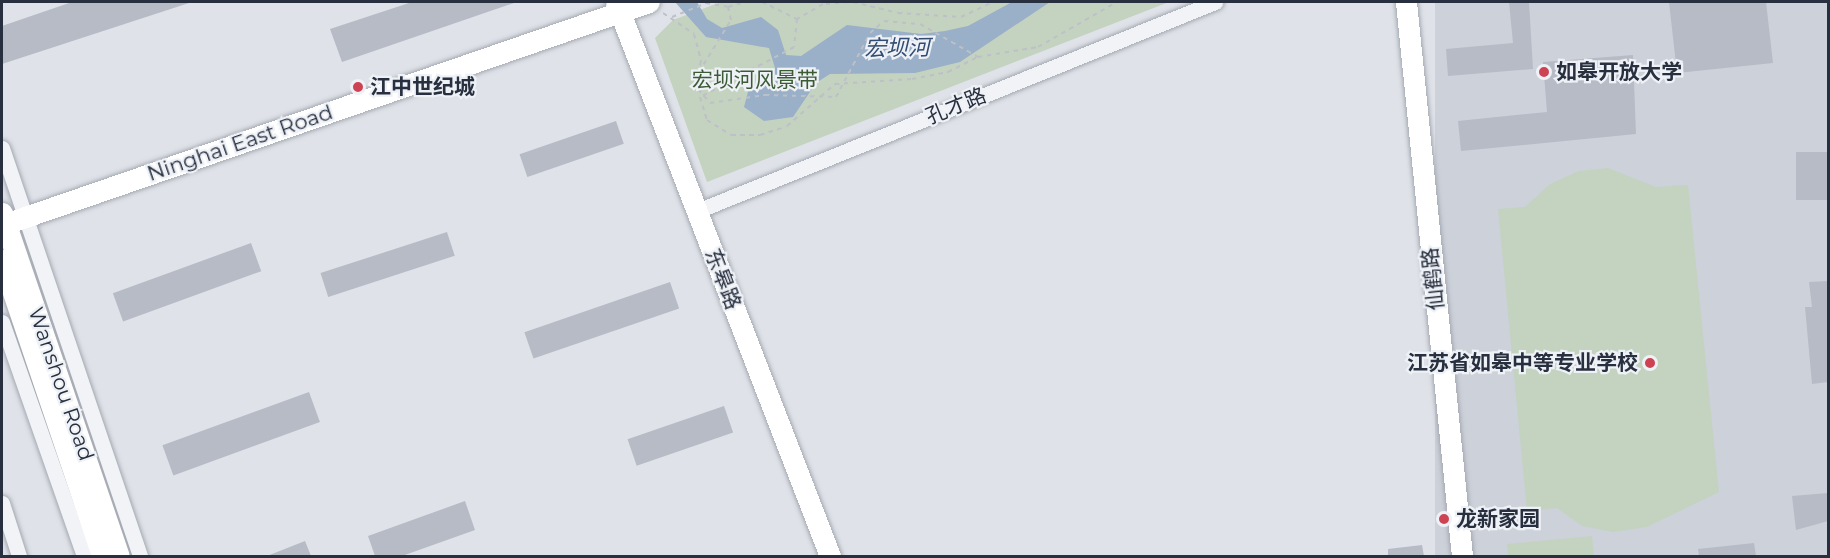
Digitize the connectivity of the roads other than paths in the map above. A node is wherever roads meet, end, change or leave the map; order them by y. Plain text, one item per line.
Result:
1 (649, 2) edge
2 (1215, 2) edge
3 (1406, 2) edge
4 (618, 7) edge
5 (2, 148) edge
6 (697, 212) junction
7 (8, 219) edge
8 (2, 260) edge
9 (2, 322) edge
10 (2, 503) edge
11 (19, 556) edge
12 (87, 556) edge
13 (119, 556) edge
14 (140, 556) edge
15 (830, 556) edge
16 (1462, 556) edge

1 - 4 street, Ninghai East Road
2 - 6 street, 孔才路
3 - 16 street, 仙鹤路
4 - 6 street, 东皋路
4 - 7 street, Ninghai East Road
5 - 7 street
6 - 15 street, 东皋路
7 - 13 street, Wanshou Road
7 - 14 street
8 - 12 street, Wanshou Road
9 - 12 street
10 - 11 street

